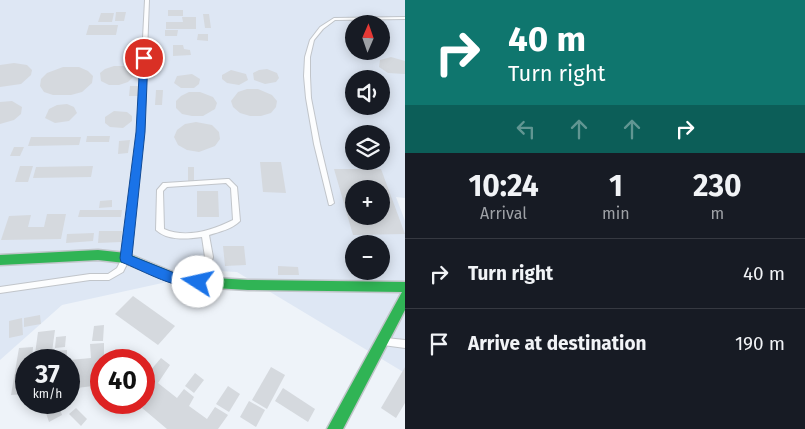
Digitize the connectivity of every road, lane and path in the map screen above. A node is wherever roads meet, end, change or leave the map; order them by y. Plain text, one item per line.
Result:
1 (147, 0) edge
2 (405, 18) edge
3 (331, 203) dead end
4 (205, 234) junction
5 (126, 258) junction
6 (0, 260) edge
7 (181, 281) junction
8 (405, 287) edge
9 (0, 290) edge
10 (405, 297) edge
11 (382, 341) junction
12 (405, 344) edge
13 (335, 429) edge

1 - 5 lane
2 - 3 lane
4 - 4 lane
4 - 7 lane
5 - 6 street
5 - 7 street
5 - 9 lane
7 - 8 street
10 - 11 street
11 - 12 lane
11 - 13 street

